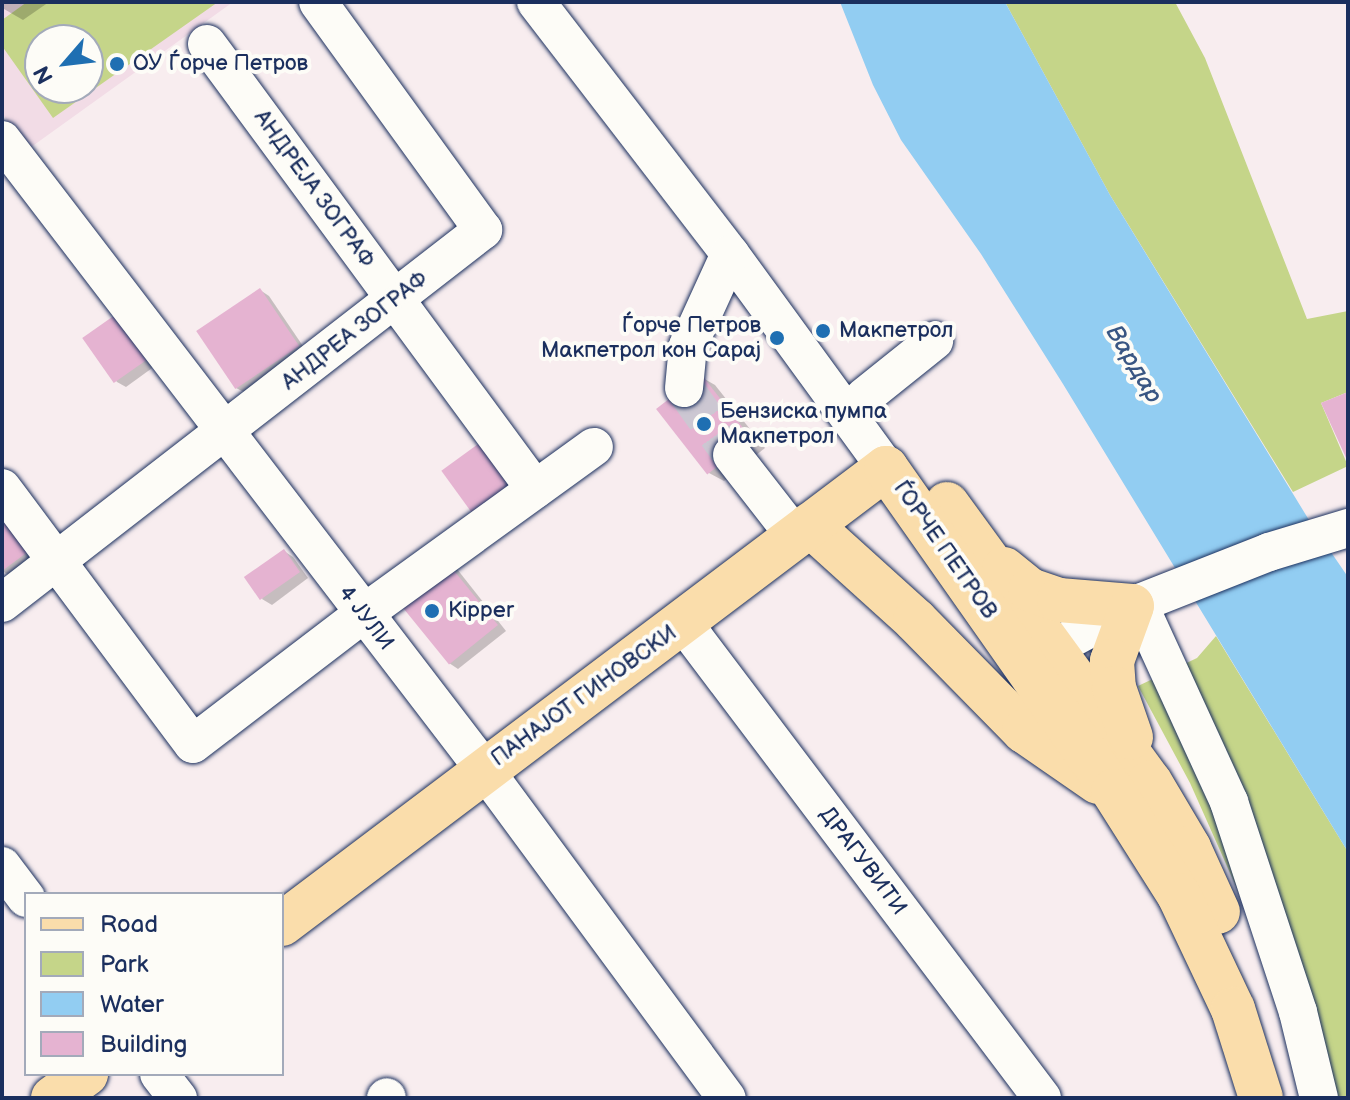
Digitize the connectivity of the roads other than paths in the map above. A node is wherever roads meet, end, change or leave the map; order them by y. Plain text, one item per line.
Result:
1 (318, 2) edge
2 (536, 2) edge
3 (568, 2) edge
4 (207, 44) dead end
5 (2, 140) edge
6 (730, 254) junction
7 (396, 300) junction
8 (934, 341) dead end
9 (684, 388) tunnel mouth
10 (864, 397) junction
11 (222, 433) junction
12 (594, 447) dead end
13 (732, 455) tunnel mouth
14 (897, 461) junction
15 (2, 488) edge
16 (535, 489) junction
17 (1346, 528) edge
18 (802, 531) junction
19 (984, 552) junction
20 (56, 563) junction
21 (1141, 602) junction
22 (2, 603) edge
23 (363, 614) junction
24 (684, 624) junction
25 (1038, 655) junction
26 (484, 769) junction
27 (1132, 786) junction
28 (2, 866) edge
29 (24, 895) edge
30 (284, 922) edge
31 (83, 1076) edge
32 (161, 1076) edge
33 (53, 1098) edge
34 (178, 1098) edge
35 (727, 1098) edge
36 (1042, 1098) edge
37 (1261, 1098) edge
38 (1286, 1098) edge
39 (1319, 1098) edge

1 - 7 street, АНДРЕА ЗОГРАФ
2 - 6 street, ЃОРЧЕ ПЕТРОВ
3 - 10 street, ЃОРЧЕ ПЕТРОВ
4 - 7 street, АНДРЕЈА ЗОГРАФ
5 - 11 street, 4 ЈУЛИ
6 - 9 street
6 - 14 street, ЃОРЧЕ ПЕТРОВ
7 - 11 street, АНДРЕА ЗОГРАФ
7 - 16 street, АНДРЕЈА ЗОГРАФ
8 - 10 street
10 - 14 street, ЃОРЧЕ ПЕТРОВ
11 - 20 street, АНДРЕА ЗОГРАФ
11 - 23 street, 4 ЈУЛИ
12 - 16 street
13 - 18 street
14 - 18 main road, ПАНАЈОТ ГИНОВСКИ
14 - 19 main road, ЃОРЧЕ ПЕТРОВ
14 - 25 main road, ЃОРЧЕ ПЕТРОВ
15 - 20 street
16 - 23 street
17 - 21 street
18 - 24 main road, ПАНАЈОТ ГИНОВСКИ
18 - 27 main road
19 - 21 main road
19 - 25 main road, ЃОРЧЕ ПЕТРОВ
20 - 22 street, АНДРЕА ЗОГРАФ
20 - 23 street
21 - 25 street
21 - 27 main road
21 - 39 street
23 - 26 street, 4 ЈУЛИ
24 - 26 main road, ПАНАЈОТ ГИНОВСКИ
24 - 36 street, ДРАГУВИТИ
25 - 27 main road, ЃОРЧЕ ПЕТРОВ
26 - 30 main road, ПАНАЈОТ ГИНОВСКИ
26 - 35 street, 4 ЈУЛИ
27 - 37 main road, ЃОРЧЕ ПЕТРОВ
27 - 38 main road, ЃОРЧЕ ПЕТРОВ
28 - 29 street
31 - 33 main road
32 - 34 street

